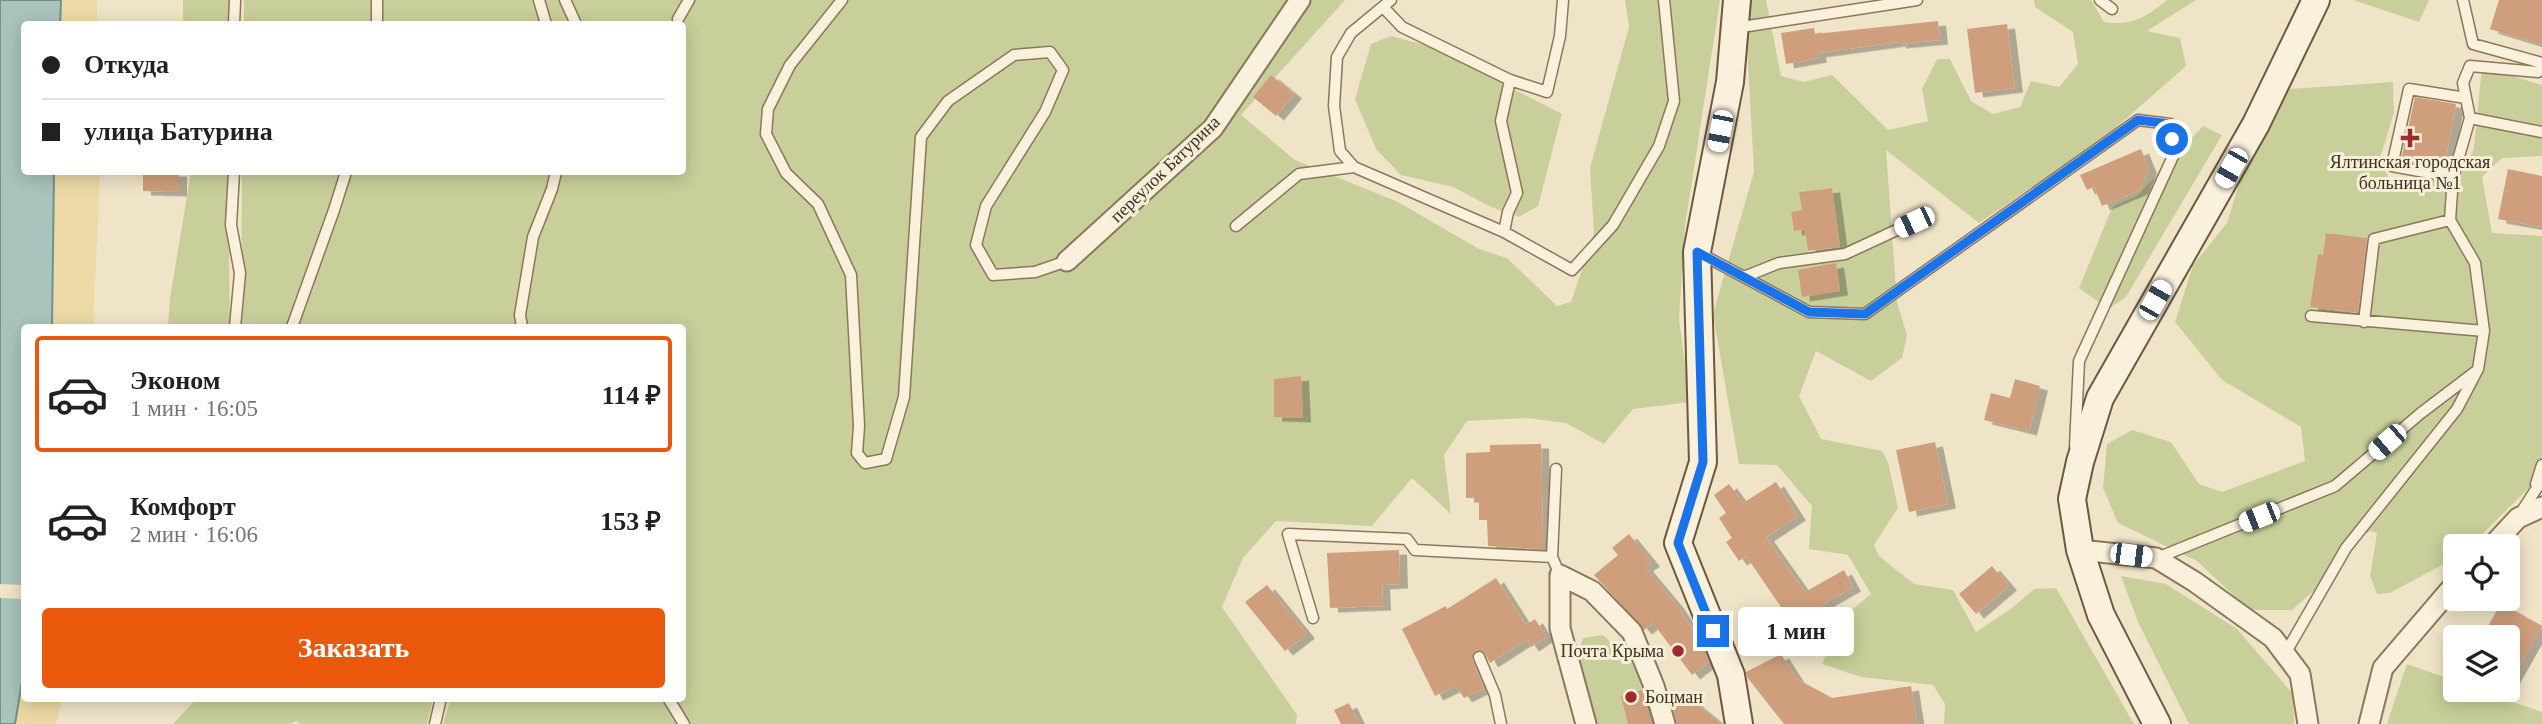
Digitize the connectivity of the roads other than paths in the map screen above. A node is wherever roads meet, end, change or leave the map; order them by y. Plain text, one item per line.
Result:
1 (235, 0) edge
2 (377, 0) edge
3 (539, 0) edge
4 (565, 0) edge
5 (689, 0) edge
6 (842, 0) edge
7 (1300, 0) edge
8 (1563, 0) edge
9 (1664, 0) edge
10 (1737, 0) edge
11 (1917, 0) edge
12 (2100, 0) edge
13 (2316, 0) edge
14 (2463, 0) edge
15 (1388, 4) edge
16 (2112, 9) dead end
17 (678, 19) dead end
18 (234, 21) edge
19 (377, 21) edge
20 (545, 21) edge
21 (575, 21) edge
22 (1735, 28) junction
23 (2542, 65) edge
24 (1510, 80) junction
25 (2466, 98) junction
26 (2470, 118) junction
27 (2542, 132) edge
28 (1354, 167) junction
29 (234, 175) edge
30 (344, 175) edge
31 (555, 175) edge
32 (2453, 177) junction
33 (2449, 219) junction
34 (1914, 222) dead end
35 (1236, 226) dead end
36 (1504, 232) junction
37 (1697, 252) junction
38 (1067, 261) joint
39 (1744, 277) junction
40 (2311, 316) dead end
41 (2364, 323) junction
42 (235, 324) edge
43 (293, 324) edge
44 (522, 324) edge
45 (2484, 331) junction
46 (2478, 369) junction
47 (2542, 465) edge
48 (1556, 469) dead end
49 (2540, 491) edge
50 (2072, 499) junction
51 (2503, 534) edge
52 (2086, 551) junction
53 (2156, 558) junction
54 (1556, 566) junction
55 (2443, 598) edge
56 (1313, 618) dead end
57 (2285, 654) junction
58 (1479, 657) dead end
59 (440, 702) edge
60 (670, 702) edge
61 (1743, 722) edge
62 (435, 724) edge
63 (684, 724) edge
64 (1501, 724) edge
65 (1586, 724) edge
66 (1665, 724) edge
67 (2157, 724) edge
68 (2168, 724) edge
69 (2308, 724) edge
70 (2369, 724) edge

1 - 18 lane
2 - 19 lane
3 - 20 lane
4 - 21 lane
5 - 17 lane
6 - 38 lane
7 - 38 street, переулок Батурина
8 - 24 lane
9 - 36 lane
10 - 22 main road
11 - 22 lane
12 - 16 lane
13 - 50 main road
14 - 23 lane
15 - 24 lane
15 - 28 lane
22 - 37 main road
23 - 25 lane
24 - 36 lane
25 - 26 lane
25 - 32 lane
26 - 27 lane
26 - 32 lane
28 - 35 lane
28 - 36 lane
29 - 42 lane
30 - 43 lane
31 - 44 lane
32 - 33 lane
33 - 41 lane
33 - 45 lane
34 - 39 lane
37 - 39 lane
37 - 61 main road
39 - 50 lane
40 - 41 lane
41 - 45 lane
45 - 46 lane
46 - 53 lane
46 - 57 lane
47 - 49 lane
48 - 54 lane
49 - 51 street
50 - 52 main road
52 - 53 street
52 - 67 main road
52 - 68 main road
53 - 57 street
54 - 56 lane
54 - 65 street
54 - 66 street
55 - 70 street
57 - 69 street
58 - 64 lane
59 - 62 lane
60 - 63 lane

